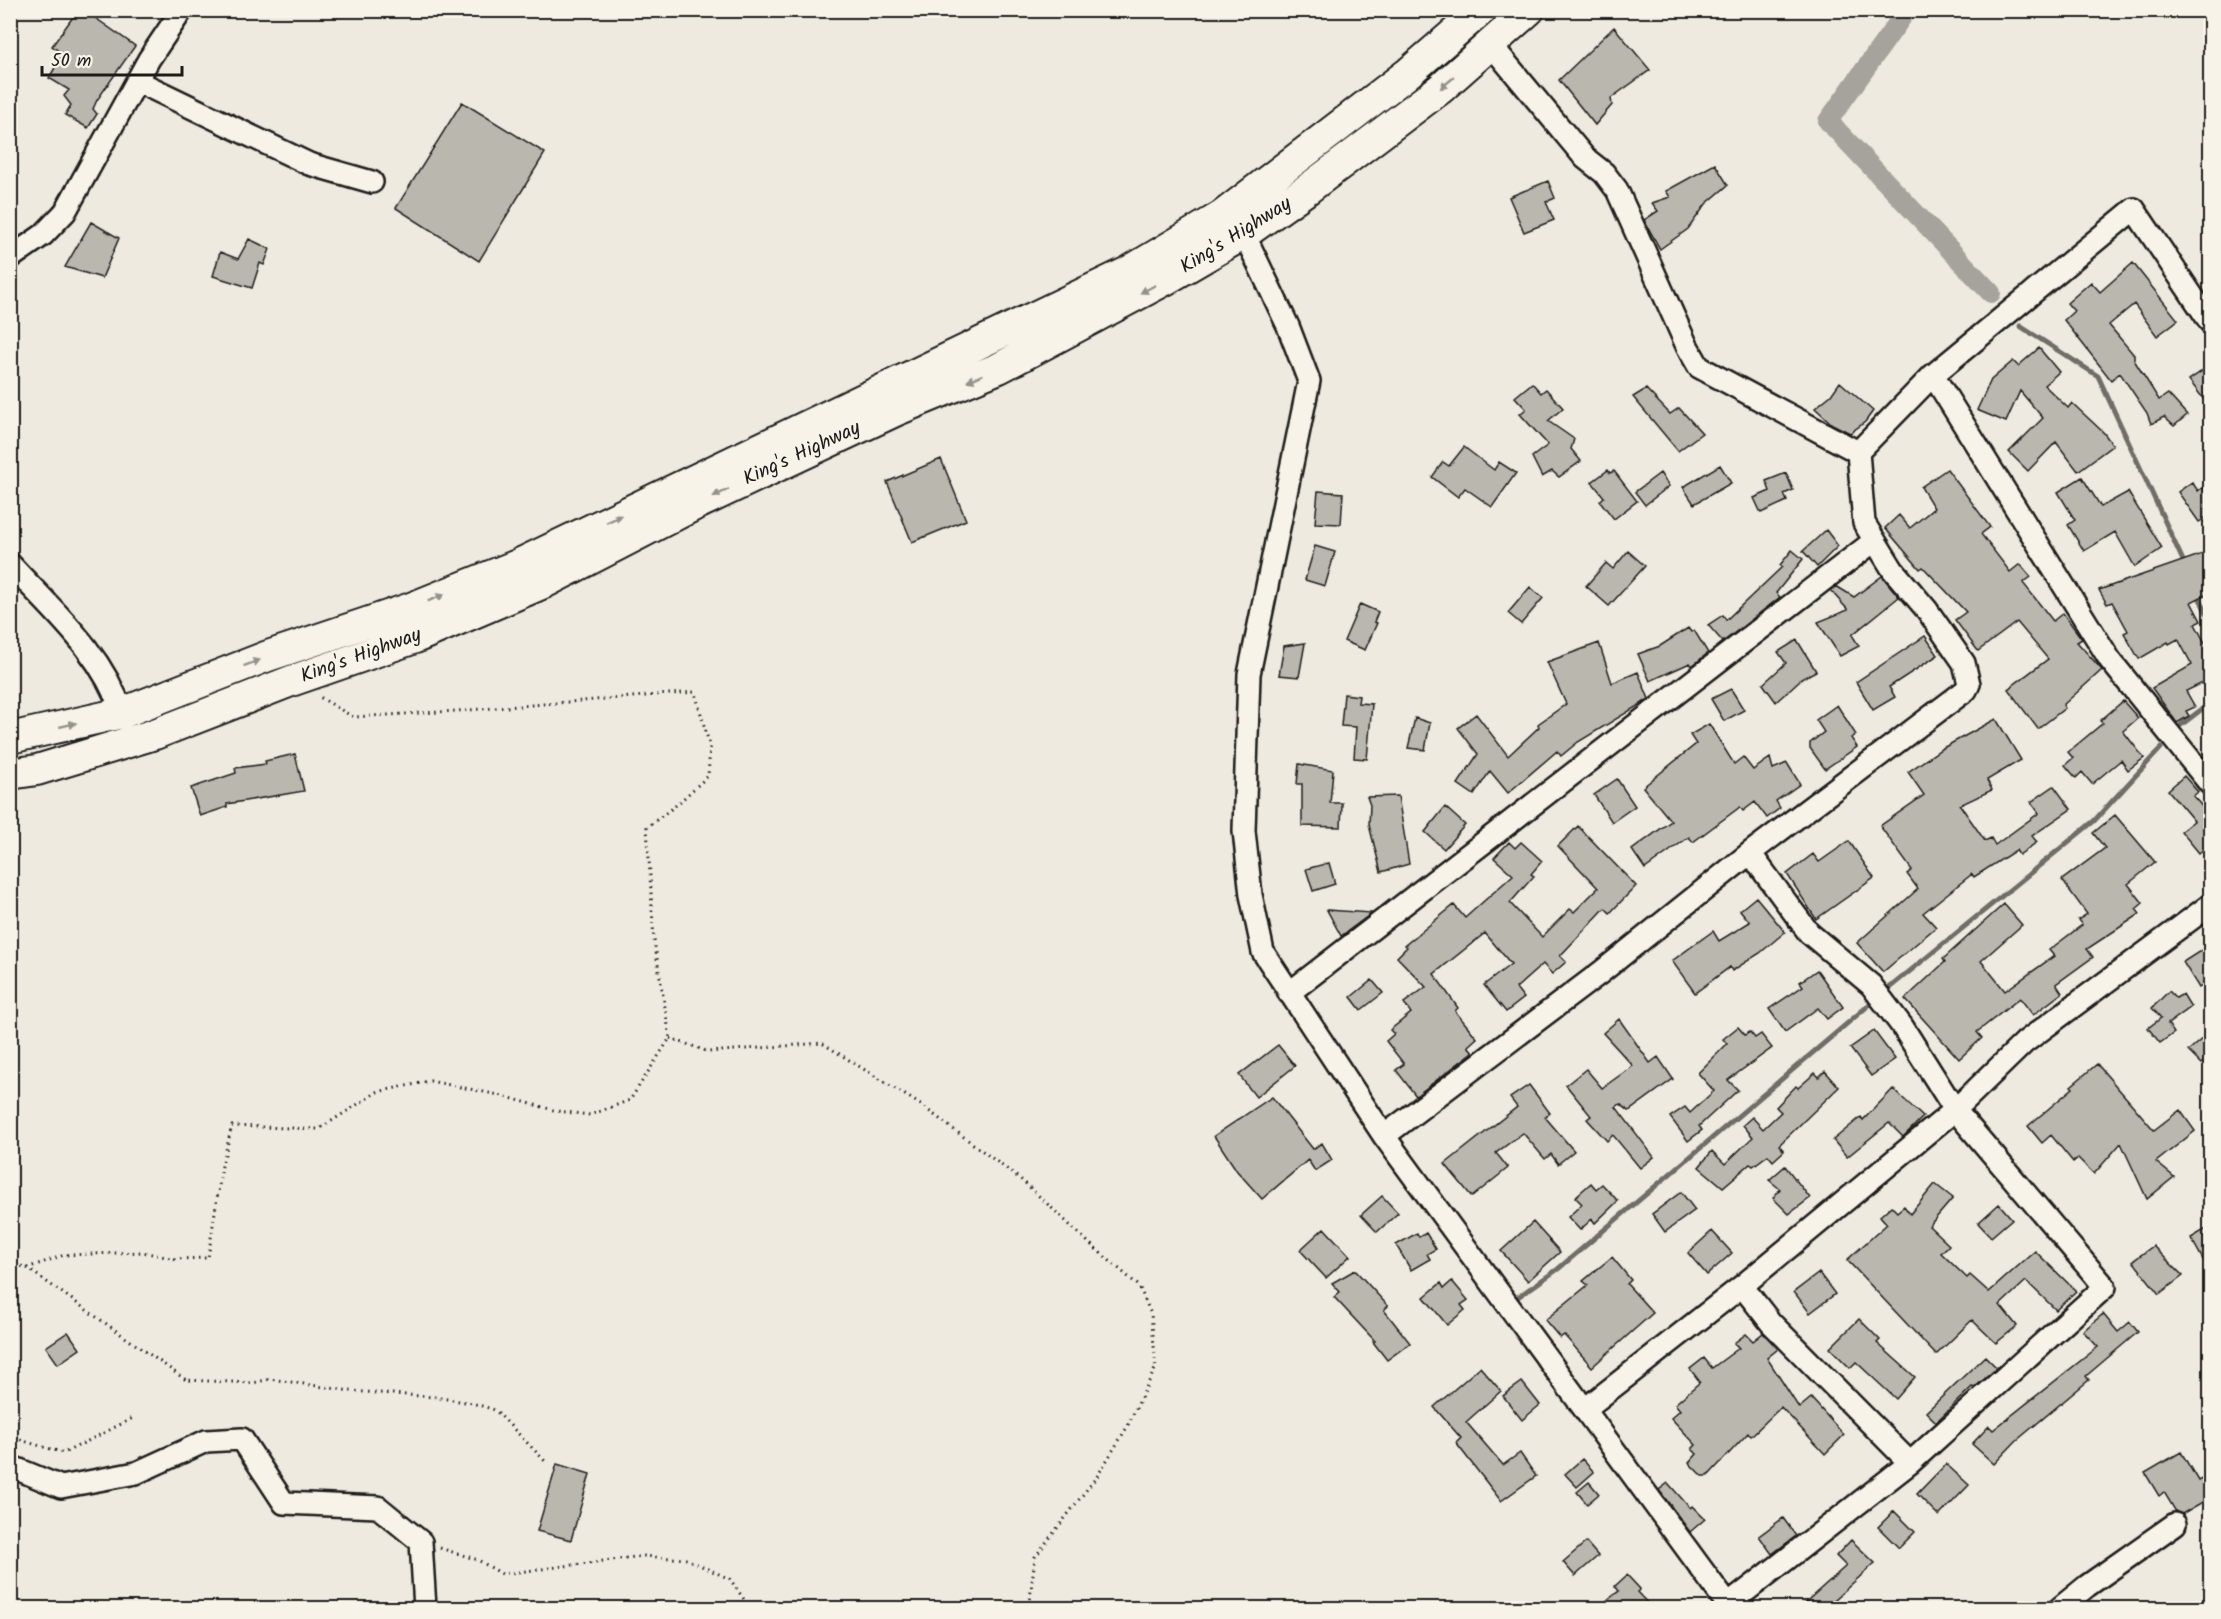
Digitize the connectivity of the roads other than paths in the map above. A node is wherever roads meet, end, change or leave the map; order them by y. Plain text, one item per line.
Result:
1 (182, 10) edge
2 (1481, 10) edge
3 (1529, 10) edge
4 (1492, 46) junction
5 (137, 81) junction
6 (372, 182) dead end
7 (1244, 234) junction
8 (10, 258) edge
9 (2211, 322) edge
10 (1933, 375) junction
11 (1858, 452) junction
12 (1875, 541) junction
13 (10, 564) edge
14 (122, 713) junction
15 (10, 738) edge
16 (10, 774) edge
17 (2211, 784) edge
18 (1750, 853) junction
19 (2208, 914) edge
20 (1289, 993) junction
21 (1955, 1110) junction
22 (1384, 1136) junction
23 (1742, 1286) junction
24 (1585, 1409) junction
25 (1910, 1463) junction
26 (10, 1466) edge
27 (2175, 1524) dead end
28 (425, 1608) edge
29 (2060, 1608) edge

1 - 5 street
14 -> 2 highway, King's Highway
3 - 4 highway, King's Highway
4 -> 7 highway, King's Highway
4 - 11 street
5 - 6 street
5 - 8 street
7 -> 16 highway, King's Highway
7 - 20 street
9 - 10 street
10 - 11 street
10 - 17 street
11 - 12 street
12 - 18 street
12 - 20 street
13 - 14 street
15 -> 14 highway, King's Highway
18 - 21 street
18 - 22 street
19 - 21 street
20 - 22 street
21 - 23 street
21 - 25 street
22 - 24 street
23 - 24 street
23 - 25 street
24 - 25 street
26 - 28 street
27 - 29 street

